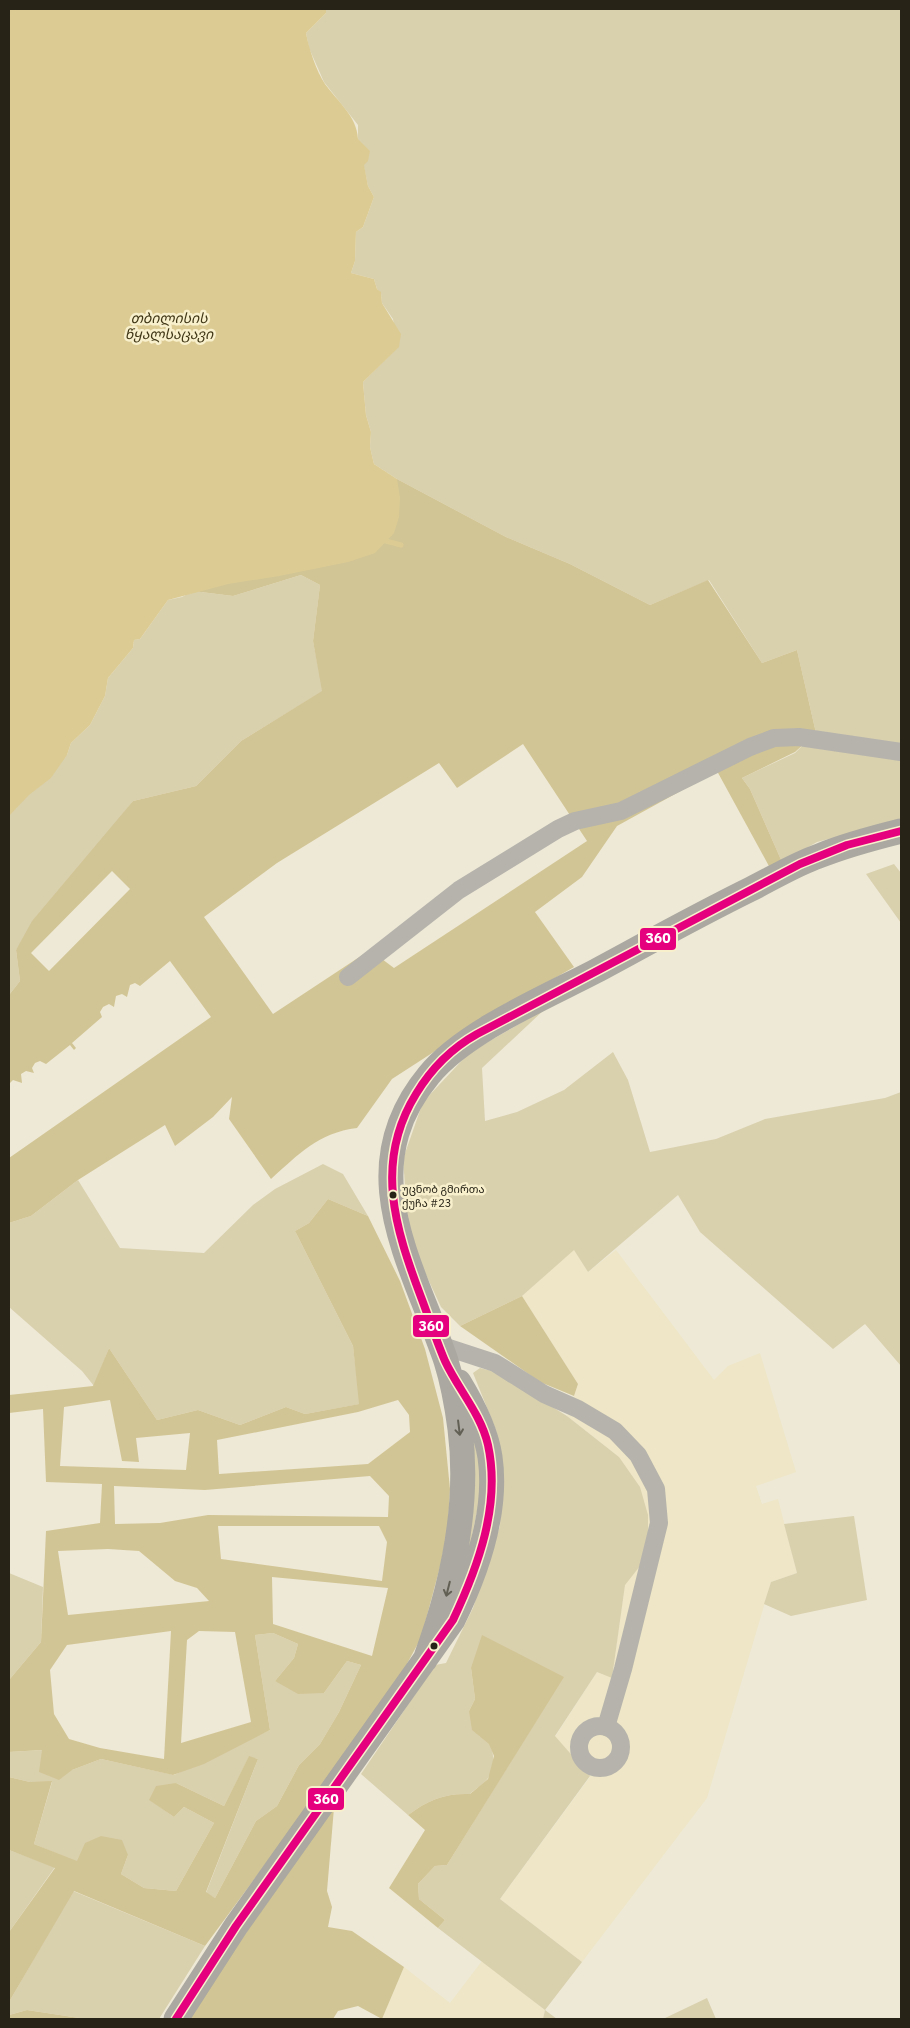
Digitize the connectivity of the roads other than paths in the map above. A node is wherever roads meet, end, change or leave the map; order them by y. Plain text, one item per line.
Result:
1 (901, 752) edge
2 (901, 831) edge
3 (348, 977) dead end
4 (443, 1354) junction
5 (606, 1727) dead end
6 (176, 2019) edge

1 - 3 street
2 - 4 main road
4 - 5 street
4 - 6 main road

